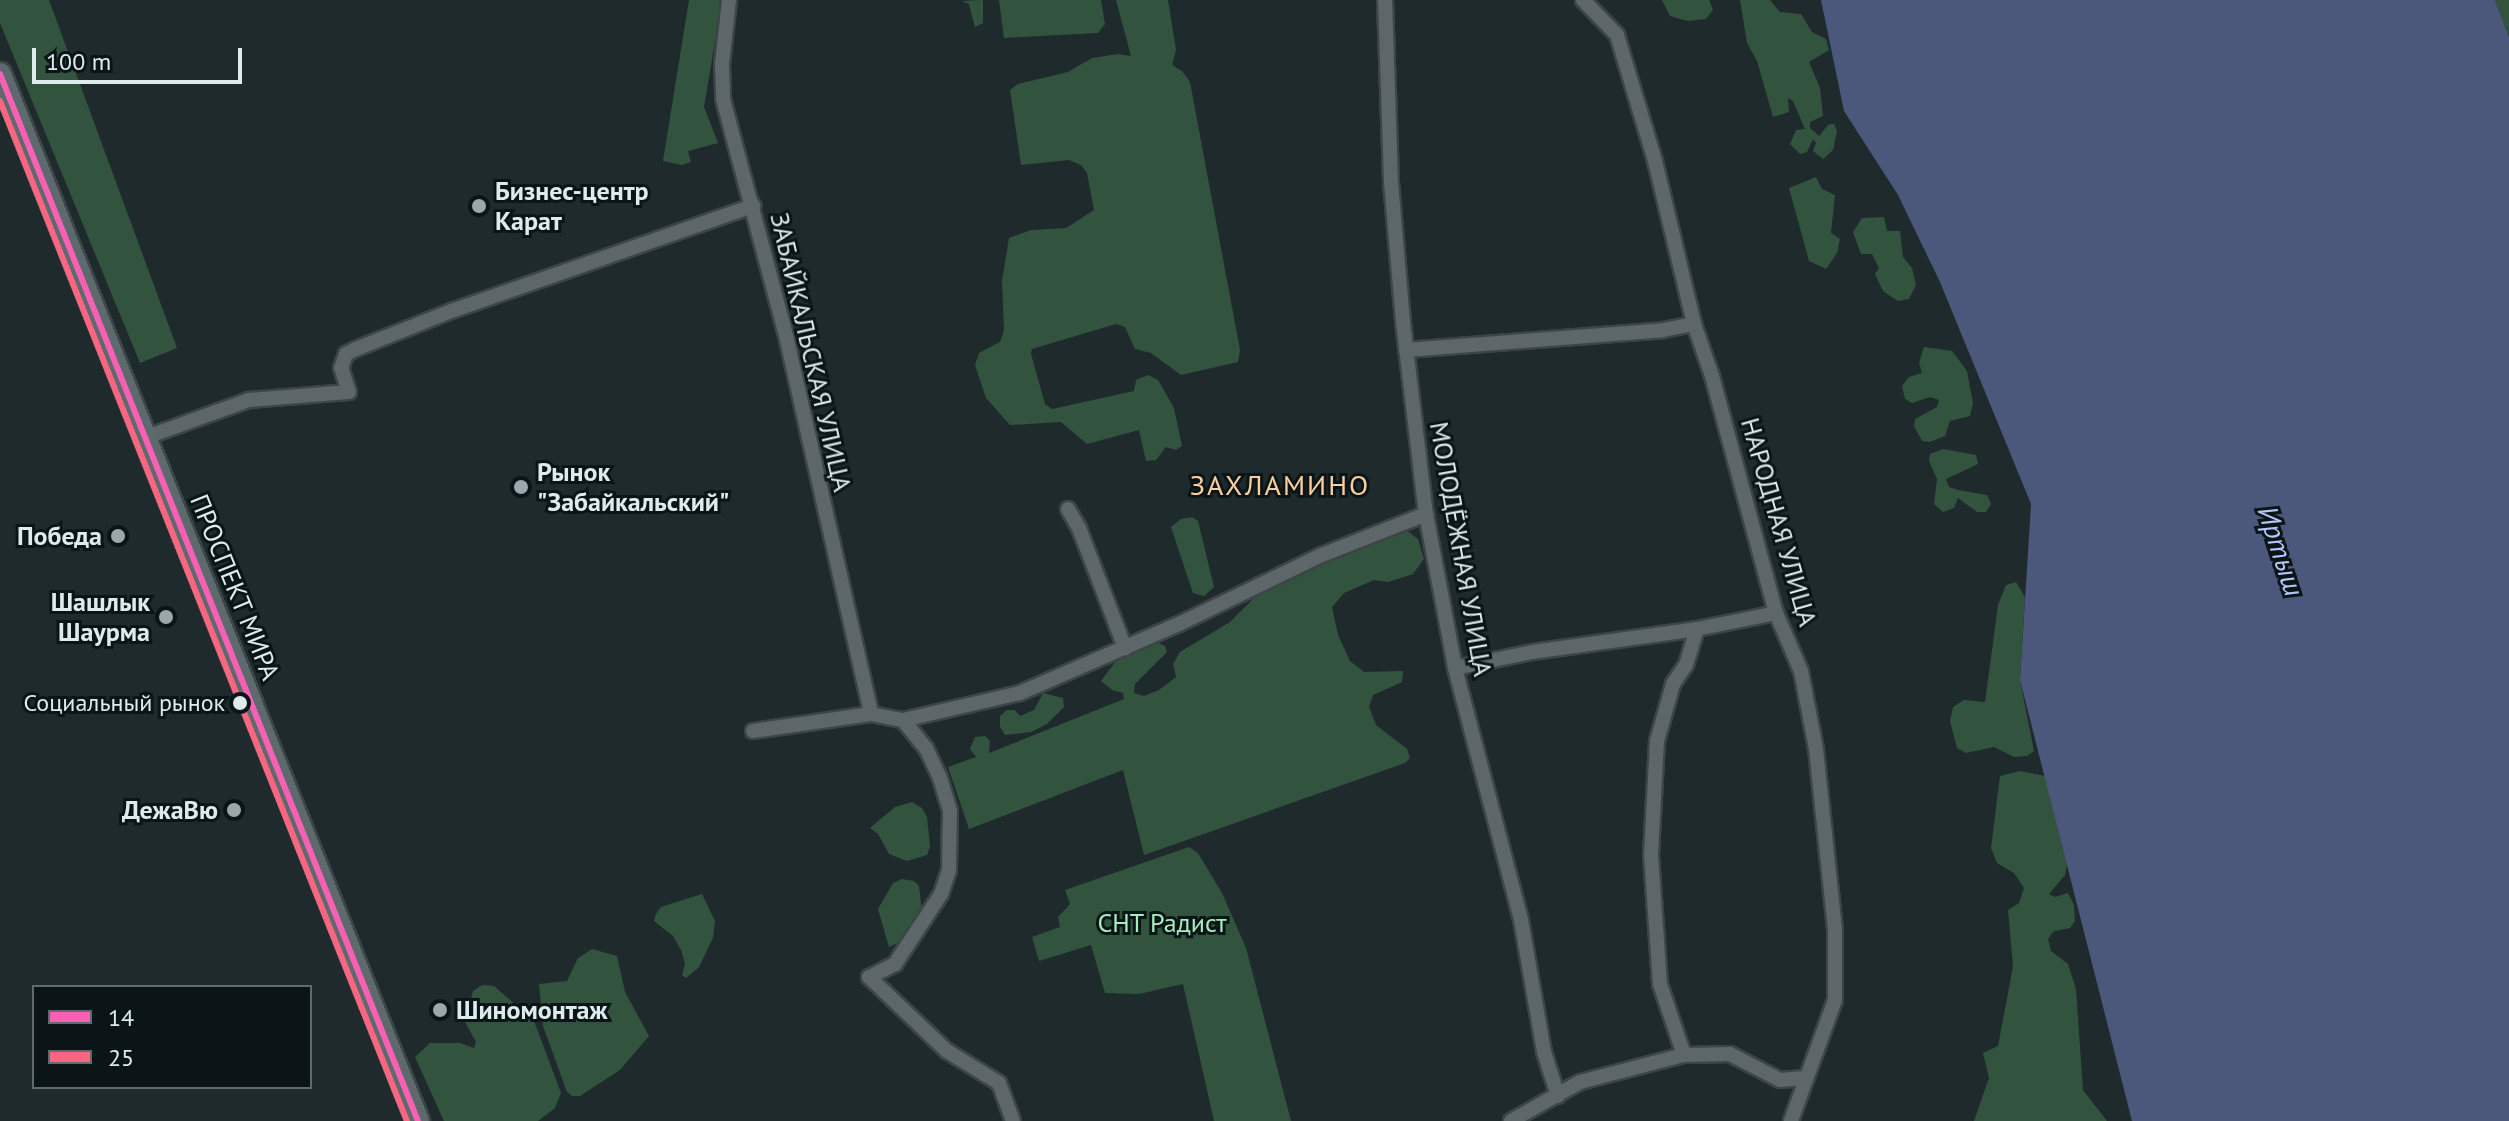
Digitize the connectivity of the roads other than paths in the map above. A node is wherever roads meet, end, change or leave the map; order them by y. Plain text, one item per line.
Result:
1 (729, 0) edge
2 (1385, 0) edge
3 (1583, 0) edge
4 (0, 74) edge
5 (753, 206) junction
6 (1694, 324) junction
7 (1406, 350) junction
8 (144, 438) junction
9 (1068, 509) dead end
10 (1426, 514) junction
11 (1776, 613) junction
12 (1697, 629) junction
13 (1125, 648) junction
14 (1455, 668) junction
15 (871, 714) junction
16 (903, 720) junction
17 (753, 731) dead end
18 (1684, 1055) junction
19 (1804, 1078) junction
20 (1558, 1096) junction
21 (418, 1121) edge
22 (1013, 1121) edge
23 (1511, 1121) edge
24 (1791, 1121) edge

1 - 5 street, ЗАБАЙКАЛЬСКАЯ УЛИЦА
2 - 7 street, МОЛОДЁЖНАЯ УЛИЦА
3 - 6 street, НАРОДНАЯ УЛИЦА
4 - 8 main road, ПРОСПЕКТ МИРА
5 - 8 street
5 - 15 street, ЗАБАЙКАЛЬСКАЯ УЛИЦА
6 - 7 street
6 - 11 street, НАРОДНАЯ УЛИЦА
7 - 10 street, МОЛОДЁЖНАЯ УЛИЦА
8 - 21 main road, ПРОСПЕКТ МИРА
9 - 13 street
10 - 13 street
10 - 14 street, МОЛОДЁЖНАЯ УЛИЦА
11 - 12 street
11 - 19 street, НАРОДНАЯ УЛИЦА
12 - 14 street
12 - 18 street
13 - 16 street
14 - 20 street, МОЛОДЁЖНАЯ УЛИЦА
15 - 16 street
15 - 17 street
16 - 22 street
18 - 19 street
18 - 20 street
19 - 24 street, НАРОДНАЯ УЛИЦА
20 - 23 street

